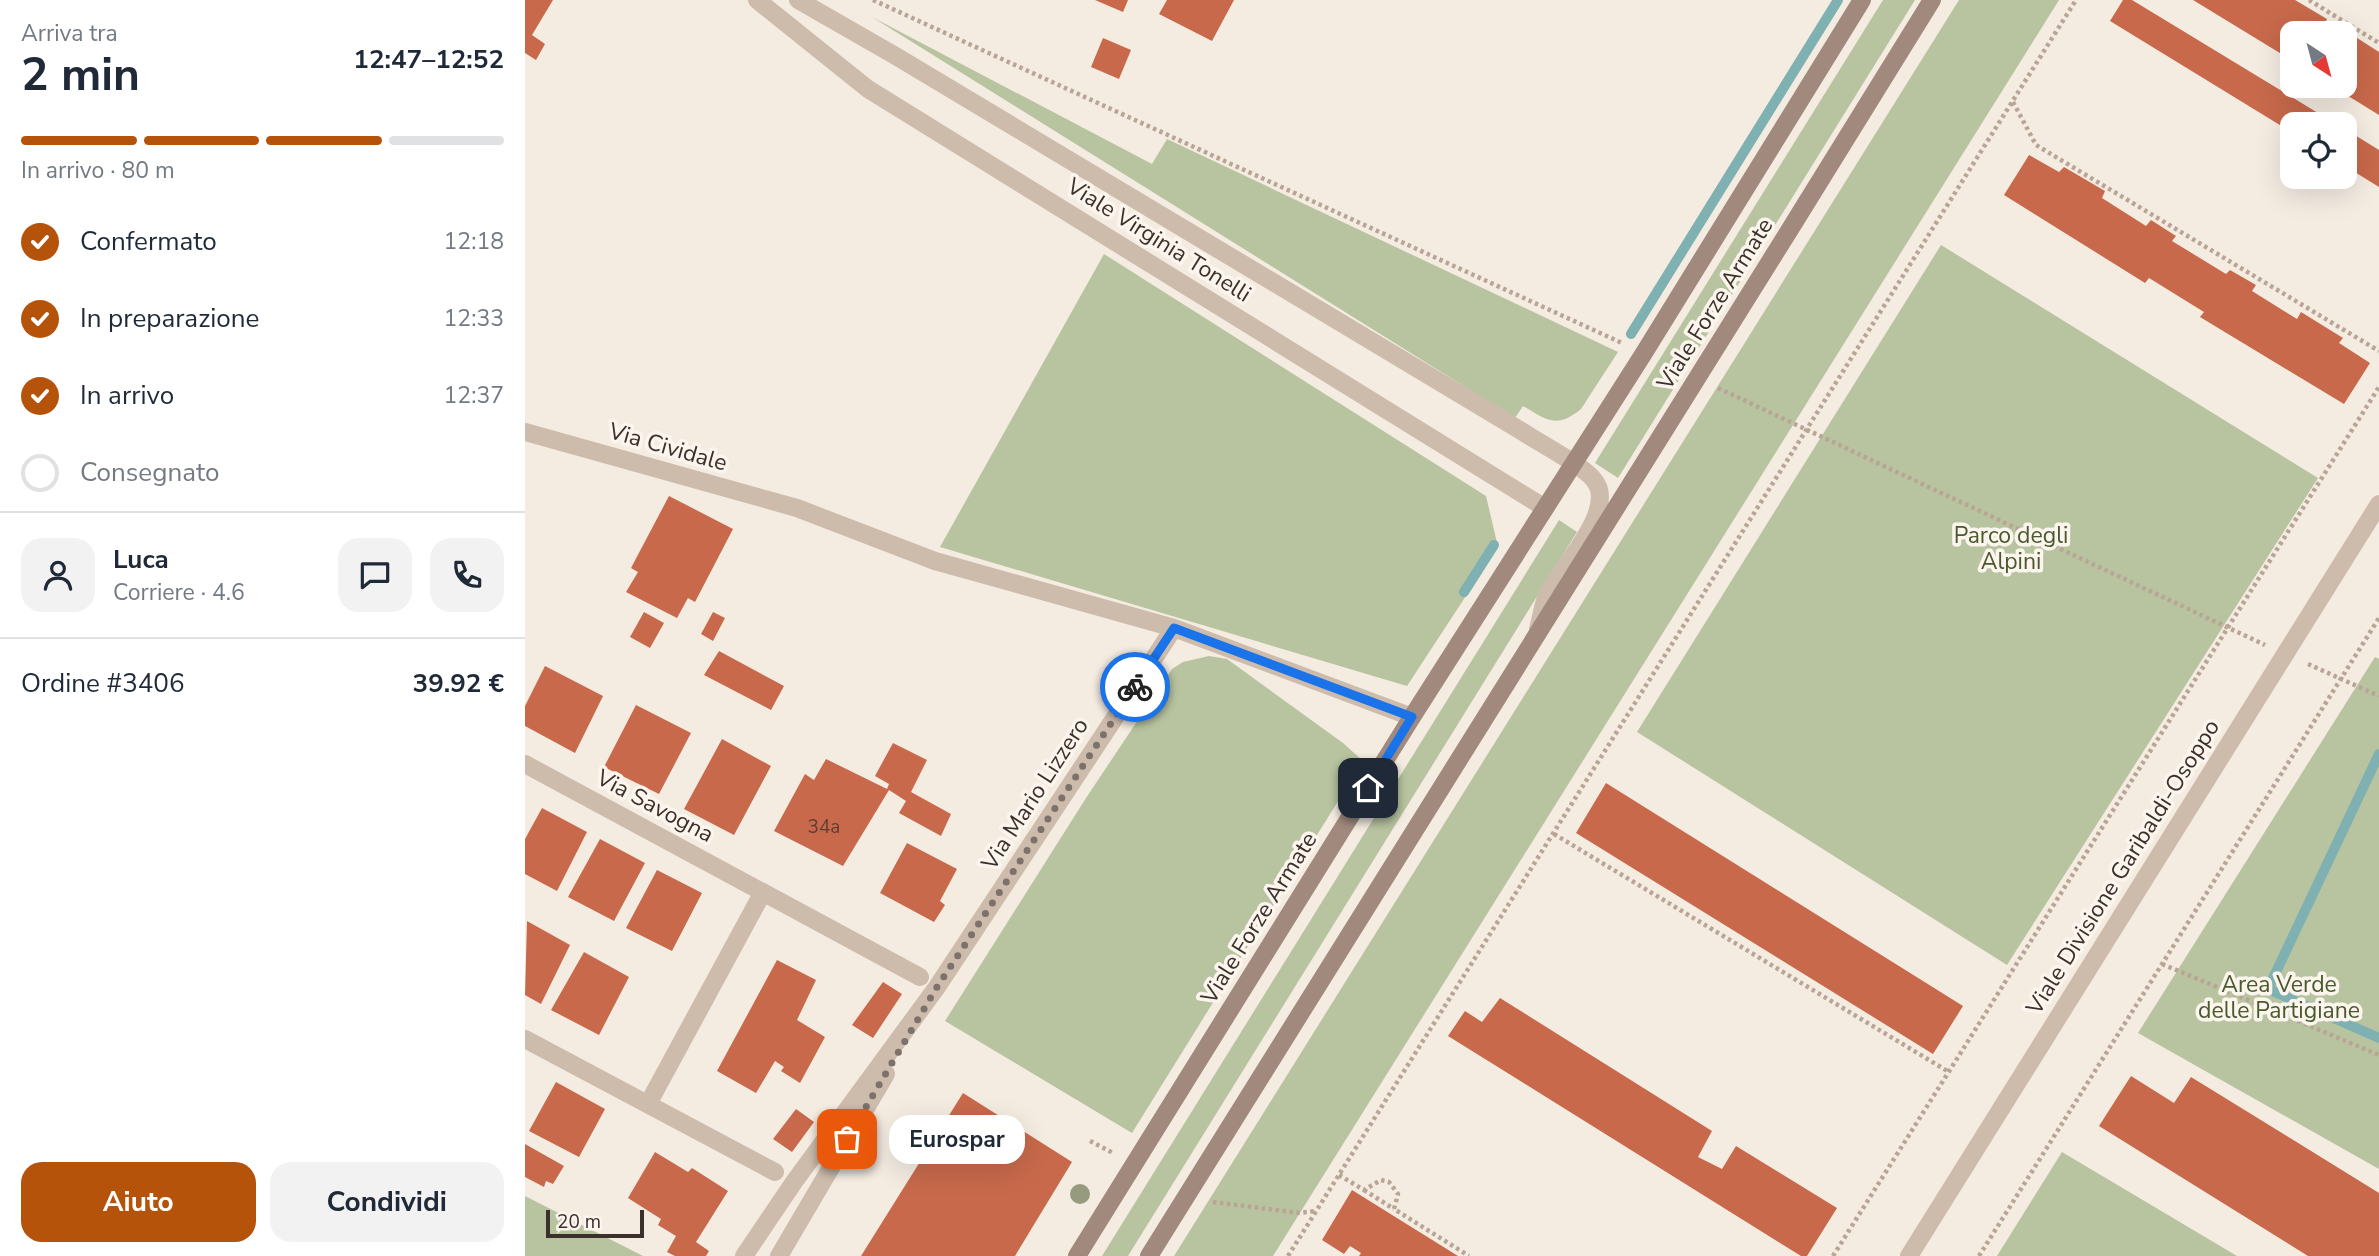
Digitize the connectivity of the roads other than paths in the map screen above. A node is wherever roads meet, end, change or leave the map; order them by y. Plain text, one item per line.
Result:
1 (757, 0) edge
2 (798, 0) edge
3 (1862, 0) edge
4 (1932, 0) edge
5 (525, 432) edge
6 (1573, 464) junction
7 (2379, 504) edge
8 (1545, 508) junction
9 (1174, 628) junction
10 (1537, 633) junction
11 (1412, 717) junction
12 (525, 764) edge
13 (763, 892) junction
14 (920, 977) dead end
15 (937, 987) junction
16 (525, 1039) edge
17 (648, 1104) junction
18 (775, 1172) dead end
19 (744, 1256) edge
20 (779, 1256) edge
21 (1077, 1256) edge
22 (1149, 1256) edge
23 (1909, 1256) edge

1 - 8 street, Viale Virginia Tonelli
2 - 6 street, Viale Virginia Tonelli
3 - 6 street, Viale Forze Armate
4 - 10 street, Viale Forze Armate
5 - 9 street, Via Cividale
6 - 8 street, Viale Forze Armate
6 - 10 street, Viale Forze Armate
7 - 23 street, Viale Divisione Garibaldi-Osoppo
8 - 11 street, Viale Forze Armate
9 - 11 street
9 - 15 street, Via Mario Lizzero
10 - 22 street, Viale Forze Armate
11 - 21 street, Viale Forze Armate
12 - 13 street, Via Savogna
13 - 14 street, Via Savogna
13 - 17 street
15 - 19 street, Via Mario Lizzero
15 - 20 street, Via Mario Lizzero
16 - 17 street
17 - 18 street

